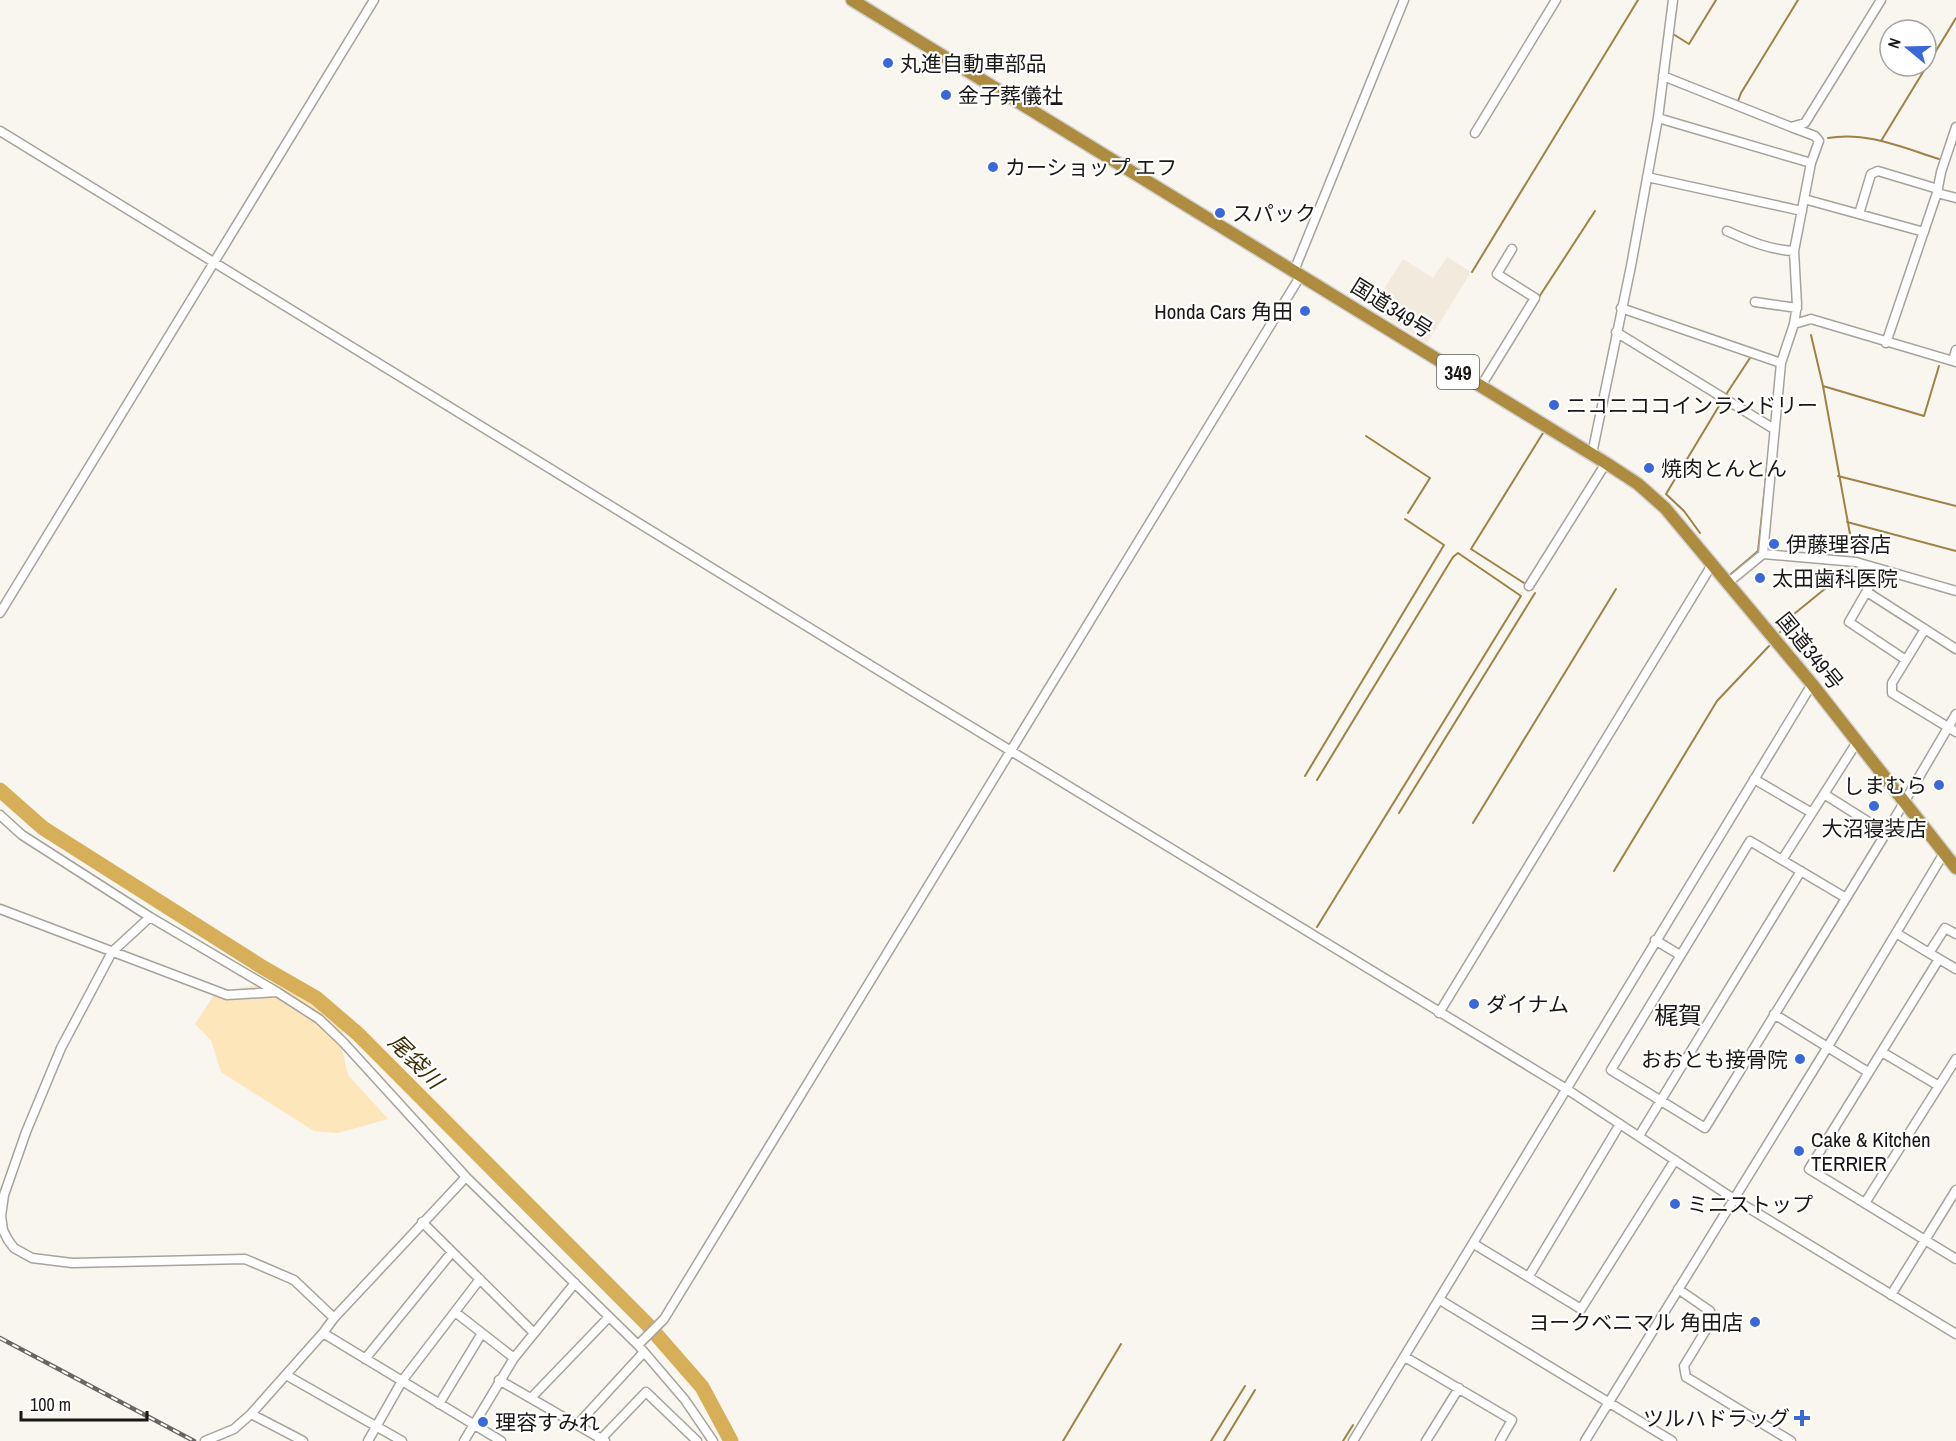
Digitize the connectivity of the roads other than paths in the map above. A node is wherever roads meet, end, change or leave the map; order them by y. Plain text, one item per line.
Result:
1 (374, 0) edge
2 (852, 0) edge
3 (1404, 0) edge
4 (1556, 0) edge
5 (1673, 0) edge
6 (1881, 0) edge
7 (1663, 76) junction
8 (1658, 118) junction
9 (1956, 127) edge
10 (1791, 128) junction
11 (0, 131) edge
12 (1475, 133) dead end
13 (1811, 163) junction
14 (1647, 177) junction
15 (1937, 191) junction
16 (1956, 198) edge
17 (1804, 199) junction
18 (1802, 211) junction
19 (1859, 214) junction
20 (1727, 231) dead end
21 (1924, 232) junction
22 (1512, 249) dead end
23 (1794, 251) junction
24 (216, 262) junction
25 (1298, 273) junction
26 (1755, 303) dead end
27 (1621, 308) junction
28 (1797, 308) junction
29 (1794, 324) junction
30 (1616, 332) junction
31 (1886, 343) junction
32 (1956, 350) edge
33 (1954, 362) edge
34 (1781, 363) junction
35 (1481, 386) junction
36 (1774, 429) junction
37 (1592, 454) junction
38 (1606, 463) junction
39 (1763, 554) junction
40 (1713, 563) junction
41 (1879, 570) junction
42 (1729, 582) junction
43 (1529, 586) dead end
44 (1956, 591) edge
45 (1867, 592) junction
46 (0, 613) edge
47 (1925, 629) junction
48 (1956, 648) edge
49 (1906, 660) junction
50 (1812, 684) junction
51 (1956, 714) edge
52 (1952, 729) edge
53 (1857, 742) junction
54 (1012, 751) junction
55 (1754, 779) junction
56 (1824, 794) junction
57 (1904, 800) junction
58 (1812, 813) junction
59 (0, 815) edge
60 (1886, 833) junction
61 (1944, 853) junction
62 (1782, 860) junction
63 (1956, 868) edge
64 (1801, 871) junction
65 (1846, 898) junction
66 (0, 909) edge
67 (150, 917) junction
68 (1896, 933) junction
69 (1956, 934) edge
70 (1655, 940) junction
71 (112, 952) junction
72 (1929, 953) junction
73 (1680, 956) junction
74 (1939, 959) junction
75 (1956, 969) edge
76 (277, 992) junction
77 (1439, 1012) junction
78 (1774, 1014) junction
79 (1827, 1048) junction
80 (1882, 1052) junction
81 (1956, 1059) edge
82 (1868, 1072) junction
83 (1953, 1072) edge
84 (1939, 1086) junction
85 (1568, 1090) junction
86 (1660, 1100) junction
87 (1620, 1124) junction
88 (1639, 1136) junction
89 (1675, 1160) junction
90 (466, 1177) junction
91 (1955, 1193) edge
92 (1734, 1199) junction
93 (1865, 1203) junction
94 (422, 1222) junction
95 (1925, 1240) junction
96 (1474, 1244) junction
97 (452, 1252) junction
98 (1956, 1259) edge
99 (1529, 1276) junction
100 (480, 1280) junction
101 (575, 1283) junction
102 (1678, 1289) junction
103 (1891, 1295) junction
104 (1440, 1299) junction
105 (455, 1312) junction
106 (609, 1317) junction
107 (334, 1318) junction
108 (533, 1332) junction
109 (323, 1333) junction
110 (482, 1334) junction
111 (1956, 1334) edge
112 (642, 1345) junction
113 (1405, 1357) junction
114 (514, 1358) junction
115 (365, 1359) junction
116 (286, 1375) junction
117 (499, 1380) junction
118 (402, 1381) junction
119 (1459, 1388) junction
120 (531, 1398) junction
121 (439, 1404) junction
122 (1609, 1404) junction
123 (251, 1414) junction
124 (473, 1425) junction
125 (577, 1425) junction
126 (376, 1426) junction
127 (711, 1439) edge
128 (602, 1440) edge
129 (205, 1441) edge
130 (303, 1441) edge
131 (368, 1441) edge
132 (402, 1441) edge
133 (464, 1441) edge
134 (501, 1441) edge
135 (697, 1441) edge
136 (1353, 1441) edge
137 (1426, 1441) edge
138 (1500, 1441) edge
139 (1585, 1441) edge
140 (1672, 1441) edge
141 (1791, 1441) edge

1 - 24 street
2 - 25 highway, 国道349号 / 349
3 - 25 street
4 - 12 street
5 - 7 street
6 - 10 street
7 - 8 street
7 - 10 street
8 - 13 street
8 - 14 street
9 - 15 street
10 - 13 street
11 - 24 street
13 - 17 street
14 - 18 street
14 - 27 street
15 - 16 street
15 - 19 street
15 - 21 street
17 - 18 street
17 - 19 street
18 - 23 street
19 - 21 street
20 - 23 street
21 - 31 street
22 - 35 street
23 - 28 street
24 - 46 street
24 - 54 street
25 - 35 highway, 国道349号 / 349
25 - 54 street
26 - 28 street
27 - 30 street
27 - 34 street
28 - 29 street
29 - 31 street
29 - 34 street
30 - 36 street
30 - 37 street
31 - 33 street
32 - 33 street
34 - 36 street
35 - 37 highway, 国道349号 / 349
36 - 39 street
37 - 38 highway, 国道349号 / 349
38 - 40 highway, 国道349号 / 349
38 - 43 street
39 - 41 street
39 - 42 street
40 - 42 highway, 国道349号 / 349
40 - 77 street
41 - 44 street
41 - 45 street
42 - 50 highway, 国道349号 / 349
45 - 47 street
45 - 49 street
47 - 48 street
47 - 49 street
49 - 52 street
50 - 53 highway, 国道349号 / 349
50 - 55 street
51 - 52 street
52 - 57 street
53 - 56 street
53 - 57 highway, 国道349号 / 349
54 - 77 street
54 - 112 street
55 - 58 street
55 - 70 street
56 - 58 street
56 - 60 street
57 - 60 street
57 - 61 highway, 国道349号 / 349
58 - 62 street
59 - 67 street
60 - 65 street
61 - 63 highway, 国道349号 / 349
61 - 68 street
62 - 64 street
62 - 73 street
64 - 65 street
64 - 86 street
65 - 78 street
66 - 71 street
67 - 71 street
67 - 76 street
68 - 72 street
68 - 79 street
69 - 72 street
70 - 73 street
70 - 85 street
71 - 76 street
71 - 107 street
72 - 74 street
73 - 86 street
74 - 75 street
74 - 80 street
76 - 90 street
77 - 85 street
78 - 79 street
78 - 86 street
79 - 82 street
79 - 92 street
80 - 82 street
80 - 84 street
81 - 83 street
82 - 93 street
83 - 84 street
84 - 93 street
85 - 87 street
85 - 96 street
86 - 88 street
87 - 88 street
87 - 99 street
88 - 89 street
89 - 92 street
89 - 99 street
90 - 94 street
90 - 101 street
91 - 95 street
92 - 102 street
92 - 103 street
93 - 95 street
94 - 97 street
94 - 107 street
95 - 98 street
95 - 103 street
96 - 99 street
96 - 104 street
97 - 100 street
97 - 115 street
100 - 105 street
100 - 108 street
101 - 106 street
101 - 108 street
102 - 122 street
102 - 141 street
103 - 111 street
104 - 113 street
104 - 122 street
105 - 110 street
105 - 118 street
106 - 112 street
106 - 120 street
107 - 109 street
108 - 114 street
109 - 115 street
109 - 116 street
110 - 114 street
110 - 121 street
112 - 125 street
112 - 127 street
113 - 119 street
113 - 136 street
114 - 117 street
115 - 118 street
116 - 123 street
116 - 126 street
117 - 120 street
117 - 124 street
118 - 121 street
118 - 126 street
119 - 137 street
119 - 138 street
120 - 125 street
121 - 124 street
122 - 139 street
122 - 140 street
123 - 129 street
123 - 130 street
124 - 133 street
124 - 134 street
125 - 128 street
126 - 131 street
126 - 132 street
127 - 135 street
128 - 135 street

